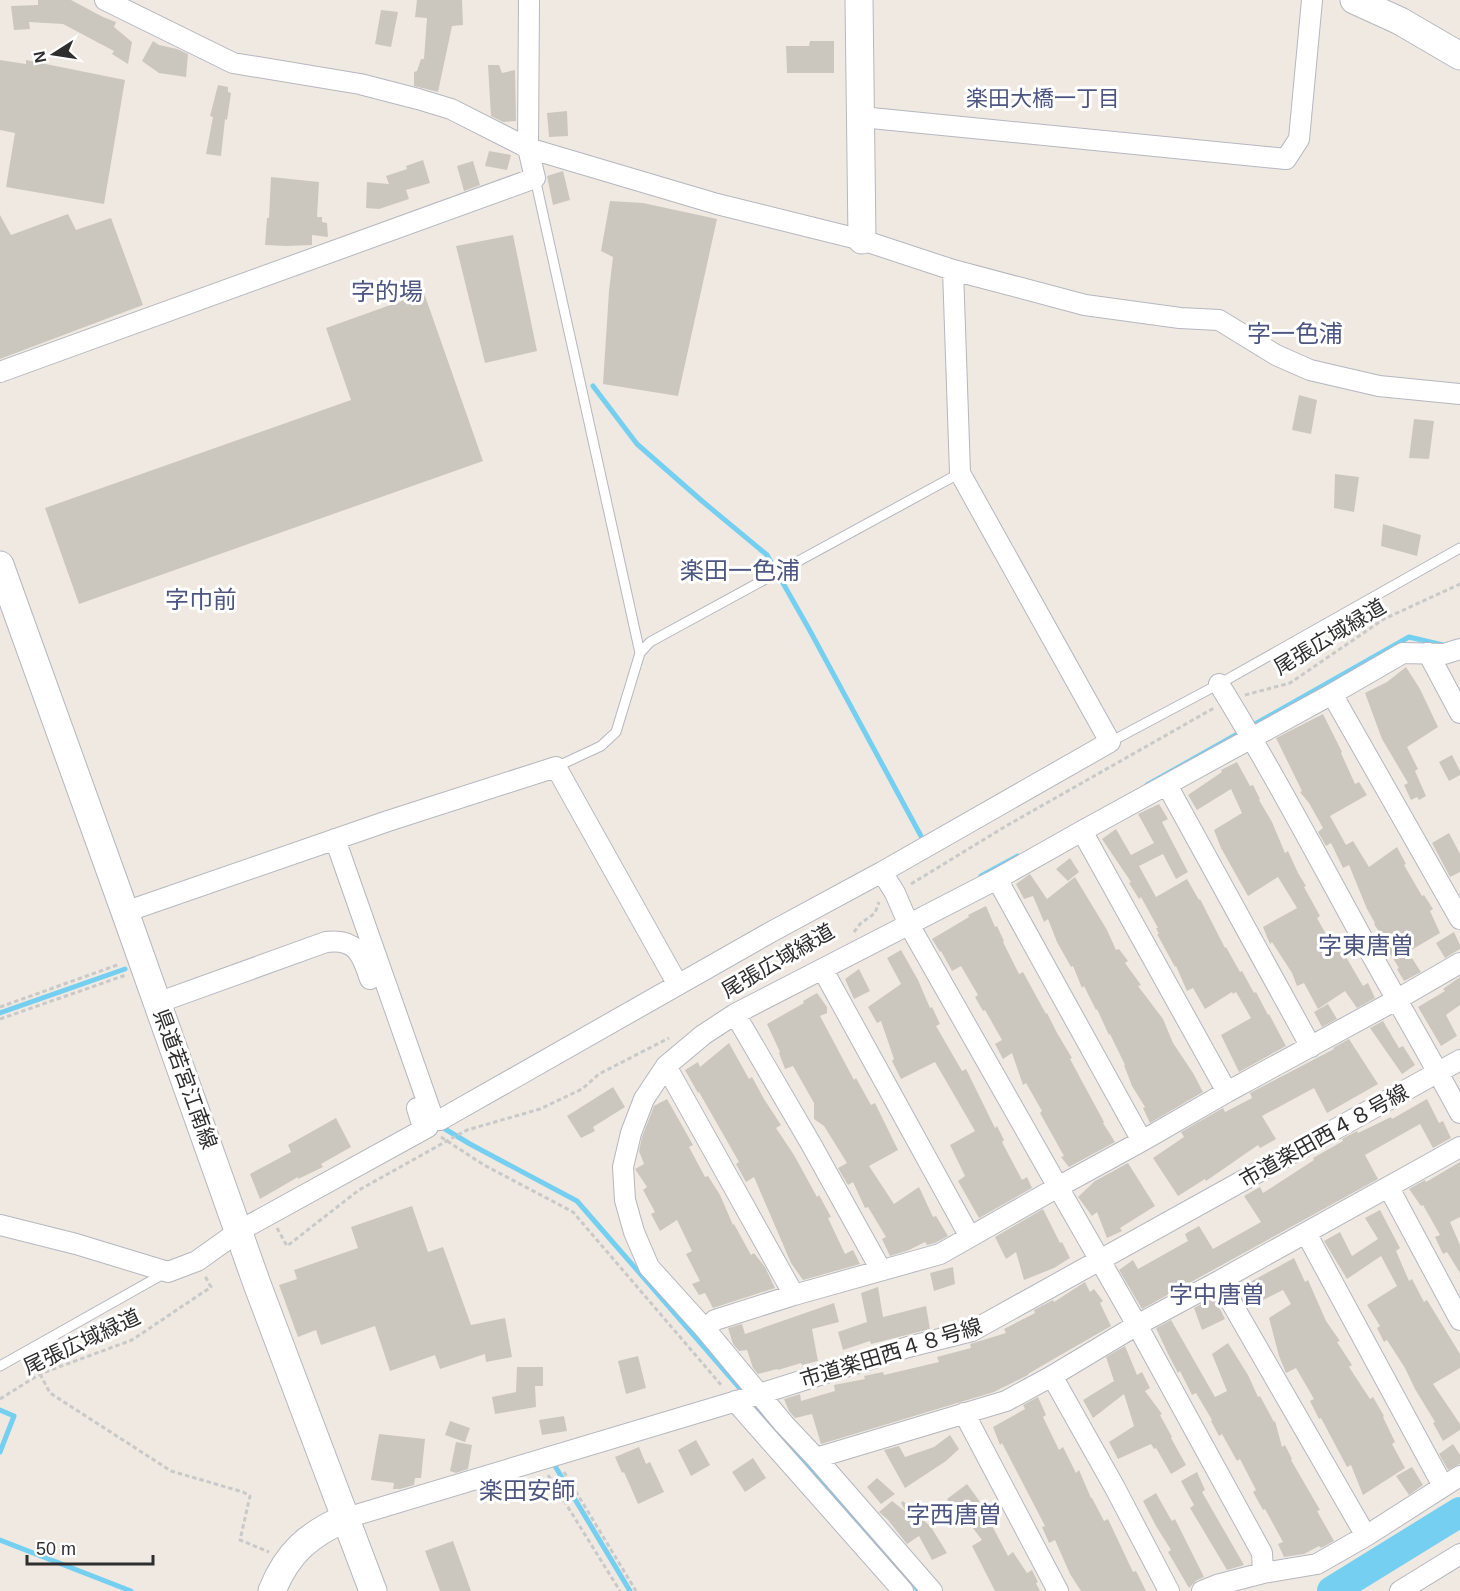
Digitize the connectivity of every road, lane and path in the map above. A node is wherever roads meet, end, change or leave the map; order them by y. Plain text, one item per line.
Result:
1 (105, 0) edge
2 (529, 0) edge
3 (859, 0) edge
4 (1312, 0) edge
5 (1354, 0) edge
6 (1460, 56) edge
7 (861, 117) junction
8 (528, 148) junction
9 (535, 178) junction
10 (862, 240) junction
11 (953, 270) junction
12 (0, 372) edge
13 (1460, 394) edge
14 (960, 473) junction
15 (1460, 548) edge
16 (0, 565) edge
17 (1460, 584) edge
18 (1460, 649) edge
19 (640, 653) junction
20 (1428, 653) junction
21 (1224, 691) junction
22 (1332, 694) junction
23 (1460, 713) edge
24 (1248, 732) junction
25 (1110, 742) junction
26 (556, 767) junction
27 (1167, 785) junction
28 (1082, 831) junction
29 (335, 839) junction
30 (882, 872) junction
31 (997, 879) junction
32 (895, 893) junction
33 (125, 912) junction
34 (1460, 919) edge
35 (908, 923) junction
36 (849, 939) dead end
37 (143, 963) junction
38 (1460, 963) edge
39 (823, 970) junction
40 (678, 985) junction
41 (1396, 1000) junction
42 (157, 1003) junction
43 (0, 1007) edge
44 (735, 1014) junction
45 (0, 1019) edge
46 (674, 1035) dead end
47 (1311, 1047) junction
48 (1460, 1060) edge
49 (666, 1066) junction
50 (1438, 1072) junction
51 (1227, 1092) junction
52 (1460, 1113) edge
53 (428, 1127) junction
54 (447, 1141) junction
55 (1142, 1141) junction
56 (1460, 1147) edge
57 (1058, 1187) junction
58 (1389, 1188) junction
59 (269, 1215) junction
60 (0, 1225) edge
61 (239, 1231) junction
62 (1306, 1233) junction
63 (970, 1237) junction
64 (197, 1261) junction
65 (1100, 1261) junction
66 (880, 1270) junction
67 (168, 1272) junction
68 (1219, 1281) junction
69 (794, 1295) junction
70 (1460, 1320) edge
71 (1137, 1325) junction
72 (705, 1329) junction
73 (0, 1366) edge
74 (40, 1374) junction
75 (1052, 1376) junction
76 (759, 1394) junction
77 (0, 1400) edge
78 (735, 1401) junction
79 (964, 1413) junction
80 (547, 1458) junction
81 (816, 1458) junction
82 (1452, 1481) edge
83 (346, 1518) junction
84 (1366, 1536) junction
85 (1460, 1554) edge
86 (287, 1562) junction
87 (1263, 1574) junction
88 (272, 1591) edge
89 (373, 1591) edge
90 (620, 1591) edge
91 (636, 1591) edge
92 (903, 1591) edge
93 (932, 1591) edge
94 (1058, 1591) edge
95 (1169, 1591) edge
96 (1202, 1591) edge
97 (1400, 1591) edge

1 - 8 street
2 - 8 street
3 - 7 main road
4 - 7 street
5 - 6 main road
7 - 10 main road
8 - 9 street
8 - 10 street
9 - 12 street
9 - 19 lane
10 - 11 street
11 - 13 street
11 - 14 street
14 - 19 lane
14 - 25 street
15 - 21 lane
16 - 33 main road, 県道若宮江南線
17 - 21 path, 尾張広域緑道
18 - 20 street
19 - 26 lane
20 - 22 street
20 - 23 street
21 - 24 street
21 - 25 lane
21 - 32 path, 尾張広域緑道
22 - 24 street
22 - 34 street
24 - 27 street
24 - 41 street
25 - 30 street
26 - 29 street
26 - 40 street
27 - 28 street
27 - 47 street
28 - 31 street
28 - 51 street
29 - 33 street
29 - 40 street
30 - 32 street
30 - 40 street
31 - 35 street
31 - 55 street
32 - 35 street
32 - 36 path, 尾張広域緑道
33 - 37 main road, 県道若宮江南線
35 - 39 street
35 - 57 street
37 - 42 main road, 県道若宮江南線
37 - 43 path
37 - 45 path
38 - 41 street
39 - 44 street
39 - 63 street
41 - 47 street
41 - 50 street
42 - 53 street
42 - 61 main road, 県道若宮江南線
44 - 49 street
44 - 66 street
46 - 54 path
47 - 51 street
48 - 50 street, 市道楽田西４８号線
49 - 69 street
49 - 72 street
50 - 52 street
50 - 65 street, 市道楽田西４８号線
51 - 55 street
53 - 54 path
53 - 59 street
54 - 59 path
54 - 78 path
55 - 57 street
56 - 58 street
57 - 63 street
57 - 65 street
58 - 62 street
58 - 70 street
59 - 61 street
60 - 67 street
61 - 64 street
61 - 83 main road, 県道若宮江南線
62 - 68 street
62 - 82 street
63 - 66 street
64 - 67 street
64 - 74 path, 尾張広域緑道
65 - 71 street
65 - 76 street, 市道楽田西４８号線
66 - 69 street
67 - 73 lane
68 - 71 street
68 - 84 street
69 - 72 street
71 - 75 street
71 - 87 street
72 - 76 street
74 - 77 path, 尾張広域緑道
74 - 86 path
75 - 79 street
75 - 95 street
76 - 78 street, 市道楽田西４８号線
76 - 81 street
78 - 80 street, 市道楽田西４８号線
78 - 92 street
79 - 81 street
79 - 94 street
80 - 83 street, 市道楽田西４８号線
80 - 90 path
80 - 91 path
81 - 93 street
82 - 84 street
83 - 86 main road
83 - 89 main road, 県道若宮江南線
84 - 87 street
85 - 97 street
86 - 88 main road
87 - 96 street

